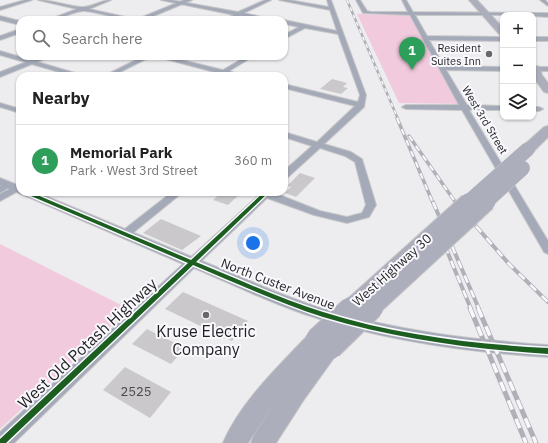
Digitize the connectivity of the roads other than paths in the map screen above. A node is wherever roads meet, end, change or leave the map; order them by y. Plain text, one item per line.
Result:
1 (30, 0) edge
2 (40, 0) edge
3 (109, 0) edge
4 (162, 0) edge
5 (189, 0) edge
6 (269, 0) edge
7 (280, 0) edge
8 (329, 0) edge
9 (358, 0) edge
10 (404, 0) edge
11 (472, 0) edge
12 (542, 0) edge
13 (180, 3) junction
14 (548, 5) edge
15 (0, 9) edge
16 (84, 9) junction
17 (332, 9) junction
18 (238, 14) junction
19 (412, 14) junction
20 (486, 14) junction
21 (548, 15) edge
22 (64, 16) edge
23 (118, 16) edge
24 (147, 16) edge
25 (234, 16) edge
26 (249, 16) edge
27 (0, 18) edge
28 (16, 22) edge
29 (288, 23) edge
30 (304, 26) junction
31 (500, 30) edge
32 (16, 32) edge
33 (341, 33) junction
34 (288, 35) edge
35 (0, 38) edge
36 (426, 38) junction
37 (500, 39) edge
38 (536, 39) edge
39 (548, 39) edge
40 (0, 54) edge
41 (16, 58) edge
42 (24, 60) edge
43 (37, 60) edge
44 (141, 60) edge
45 (174, 60) edge
46 (244, 60) edge
47 (32, 62) junction
48 (443, 68) junction
49 (536, 68) edge
50 (500, 69) edge
51 (536, 69) edge
52 (548, 69) edge
53 (66, 72) edge
54 (115, 72) edge
55 (223, 72) joint
56 (536, 73) edge
57 (0, 75) edge
58 (548, 77) edge
59 (288, 87) edge
60 (548, 90) edge
61 (361, 104) junction
62 (0, 105) edge
63 (406, 107) dead end
64 (464, 107) junction
65 (500, 108) edge
66 (16, 110) edge
67 (548, 130) edge
68 (288, 135) edge
69 (319, 144) junction
70 (548, 145) edge
71 (532, 153) junction
72 (288, 172) edge
73 (12, 188) edge
74 (32, 196) edge
75 (173, 196) edge
76 (261, 196) edge
77 (272, 196) edge
78 (0, 198) edge
79 (125, 234) junction
80 (548, 250) edge
81 (192, 263) junction
82 (324, 343) junction
83 (548, 351) edge
84 (1, 443) edge
85 (235, 443) edge
86 (263, 443) edge

1 - 15 street
2 - 16 street
3 - 16 street
4 - 13 street
5 - 13 street
6 - 18 street
7 - 17 street
8 - 17 street
9 - 19 street
10 - 19 street, West 3rd Street
11 - 20 highway
12 - 14 street
13 - 18 street
13 - 24 street
16 - 22 street
16 - 23 street
17 - 33 street
18 - 25 street
18 - 26 street
19 - 20 street
19 - 36 street, West 3rd Street
20 - 21 street
20 - 31 highway
27 - 28 street
29 - 30 street
30 - 33 street
30 - 34 street
32 - 35 street
33 - 61 street
36 - 37 street
36 - 48 street, West 3rd Street
38 - 39 street
40 - 41 street
42 - 47 street
43 - 47 street
44 - 54 street
45 - 55 street
46 - 55 street
47 - 53 street
47 - 57 street
48 - 50 street
48 - 64 street, West 3rd Street
49 - 52 street
51 - 58 highway
56 - 60 highway
59 - 61 street
61 - 69 street
62 - 66 street
63 - 64 street
64 - 65 street
64 - 80 street, West 3rd Street
67 - 71 highway, West Highway 30
68 - 69 street
69 - 72 street
69 - 77 street
70 - 71 highway, West Highway 30
71 - 82 highway, West Highway 30, bridge
73 - 78 street
74 - 79 street, North Custer Avenue
75 - 79 street
76 - 81 street
79 - 81 street, North Custer Avenue
81 - 83 street, North Custer Avenue
81 - 84 street, West Old Potash Highway
82 - 85 highway, West Highway 30
82 - 86 highway, West Highway 30

